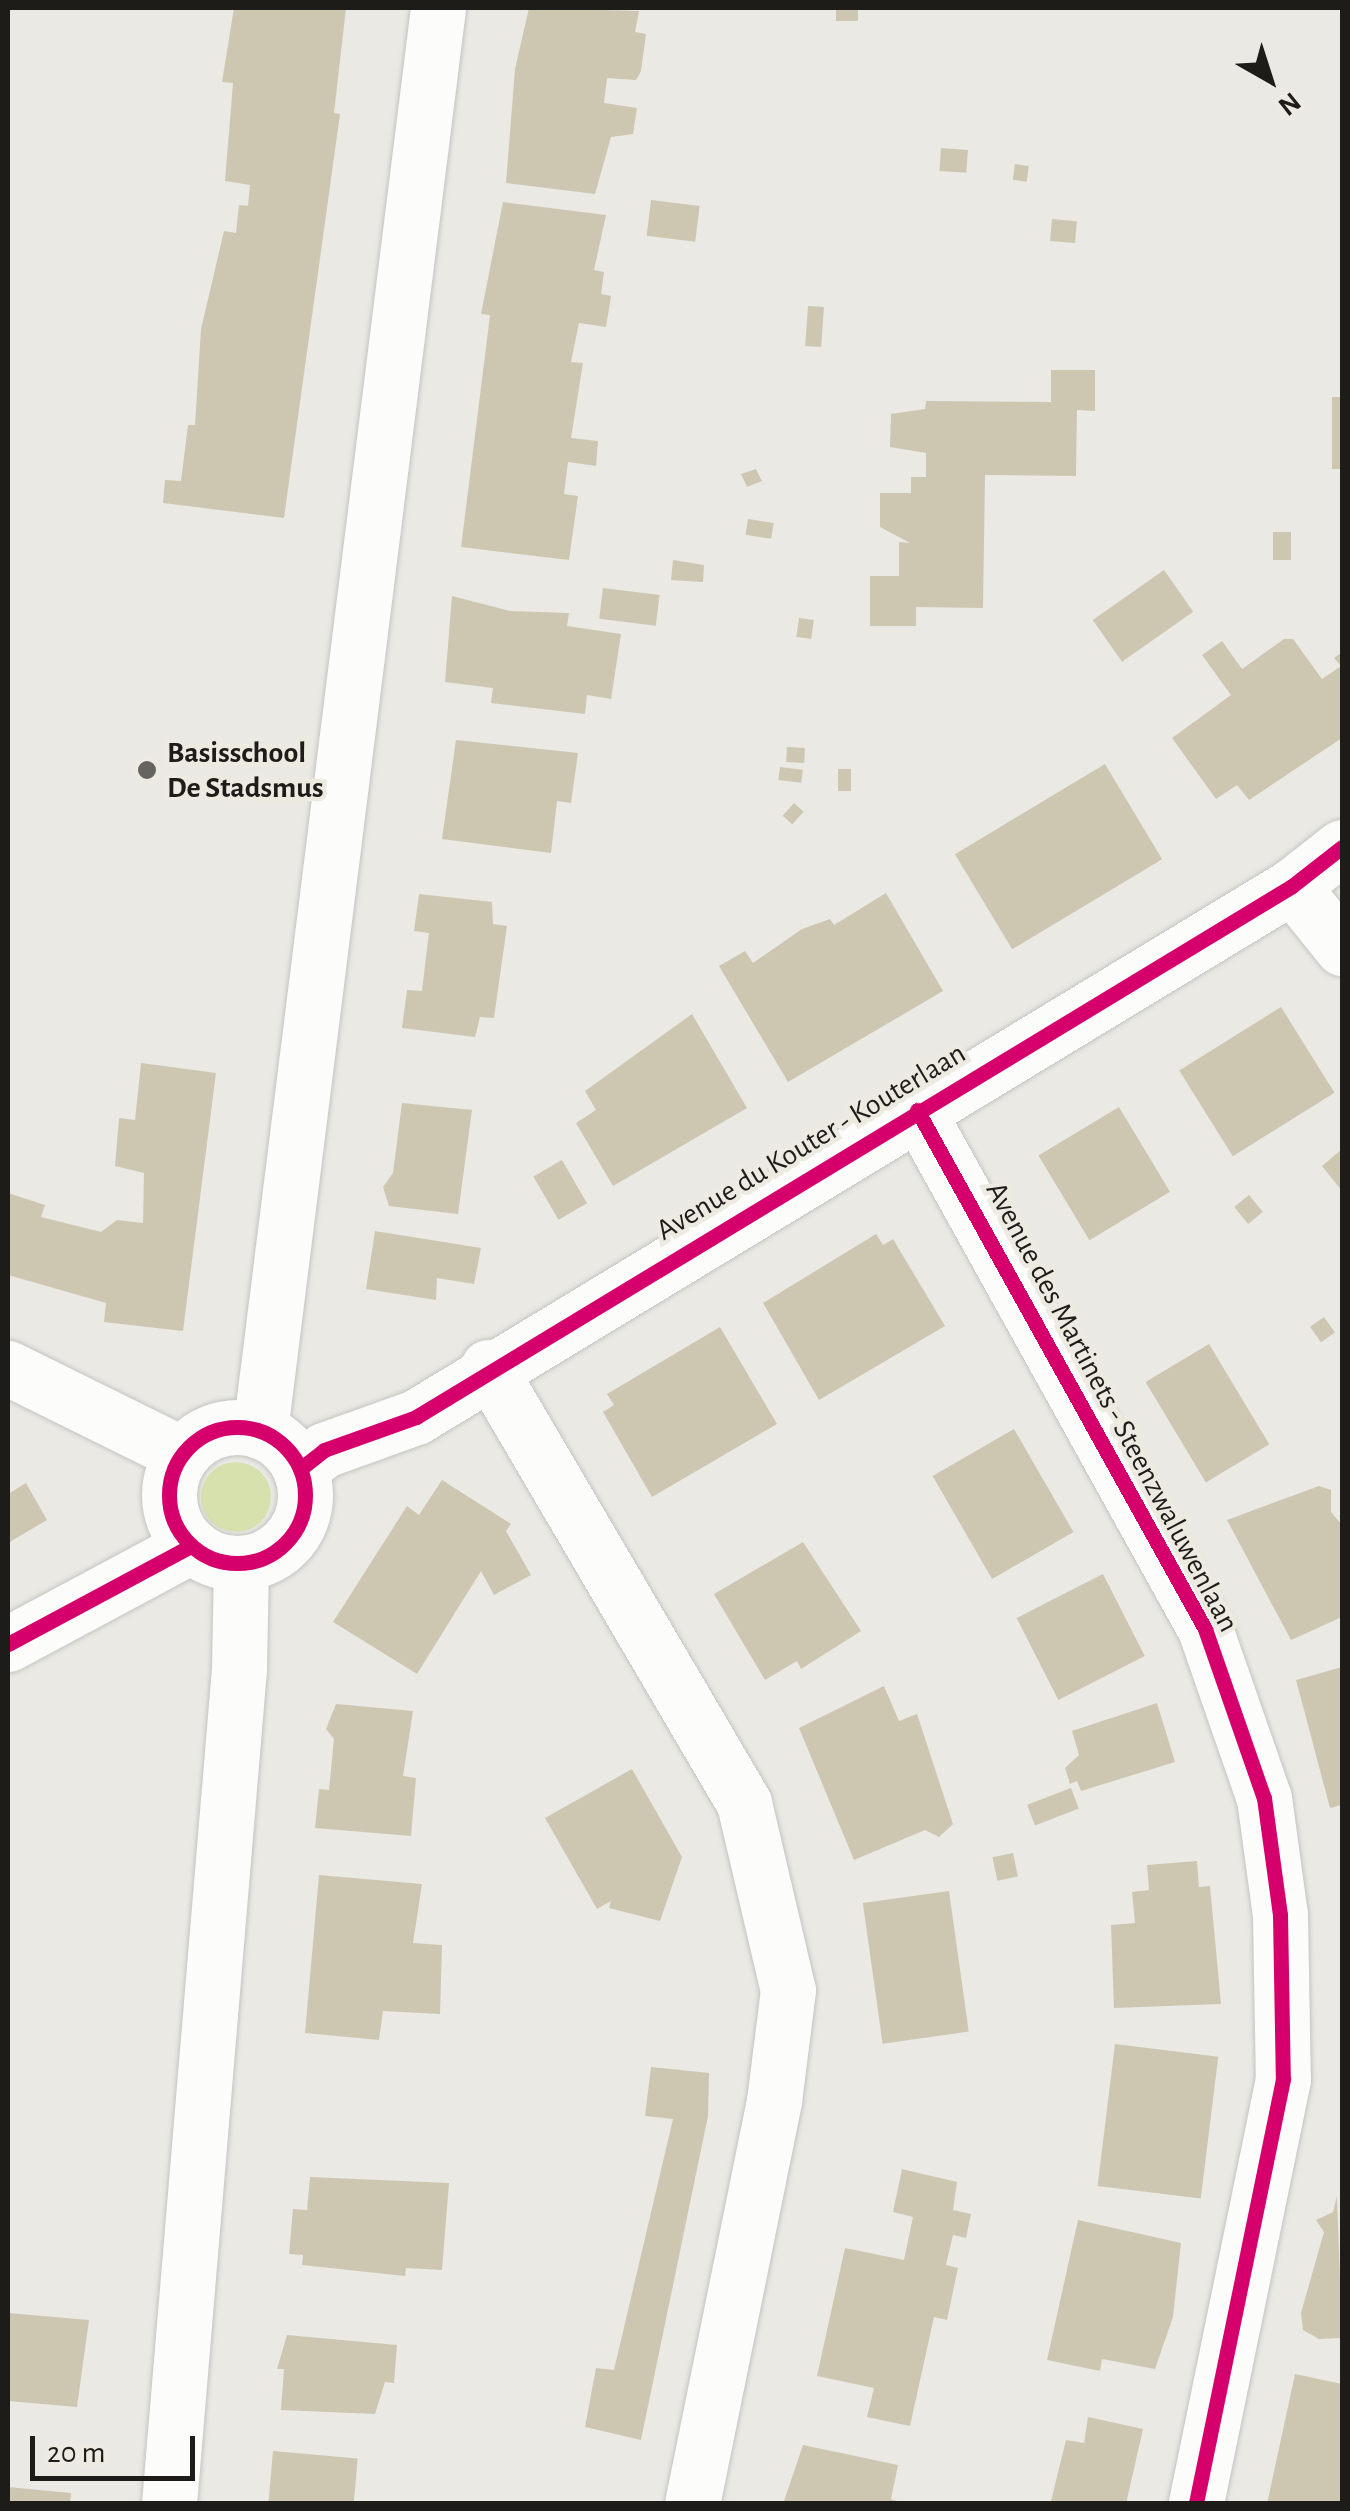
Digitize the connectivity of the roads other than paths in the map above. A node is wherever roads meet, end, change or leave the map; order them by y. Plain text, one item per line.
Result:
1 (438, 8) edge
2 (1342, 847) edge
3 (1292, 886) junction
4 (1342, 948) edge
5 (917, 1110) junction
6 (488, 1367) junction
7 (8, 1368) edge
8 (260, 1431) junction
9 (182, 1454) junction
10 (300, 1469) junction
11 (216, 1555) junction
12 (8, 1644) edge
13 (169, 2504) edge
14 (692, 2504) edge
15 (1196, 2504) edge

1 - 8 street
2 - 3 street, Avenue du Kouter - Kouterlaan
3 - 4 street
3 - 5 street, Avenue du Kouter - Kouterlaan
5 - 6 street, Avenue du Kouter - Kouterlaan
5 - 15 street, Avenue des Martinets - Steenzwaluwenlaan
6 - 10 street, Avenue du Kouter - Kouterlaan
6 - 14 street
7 - 9 street
8 - 9 street
8 - 10 street
9 - 11 street
10 - 11 street
11 - 12 street
11 - 13 street

